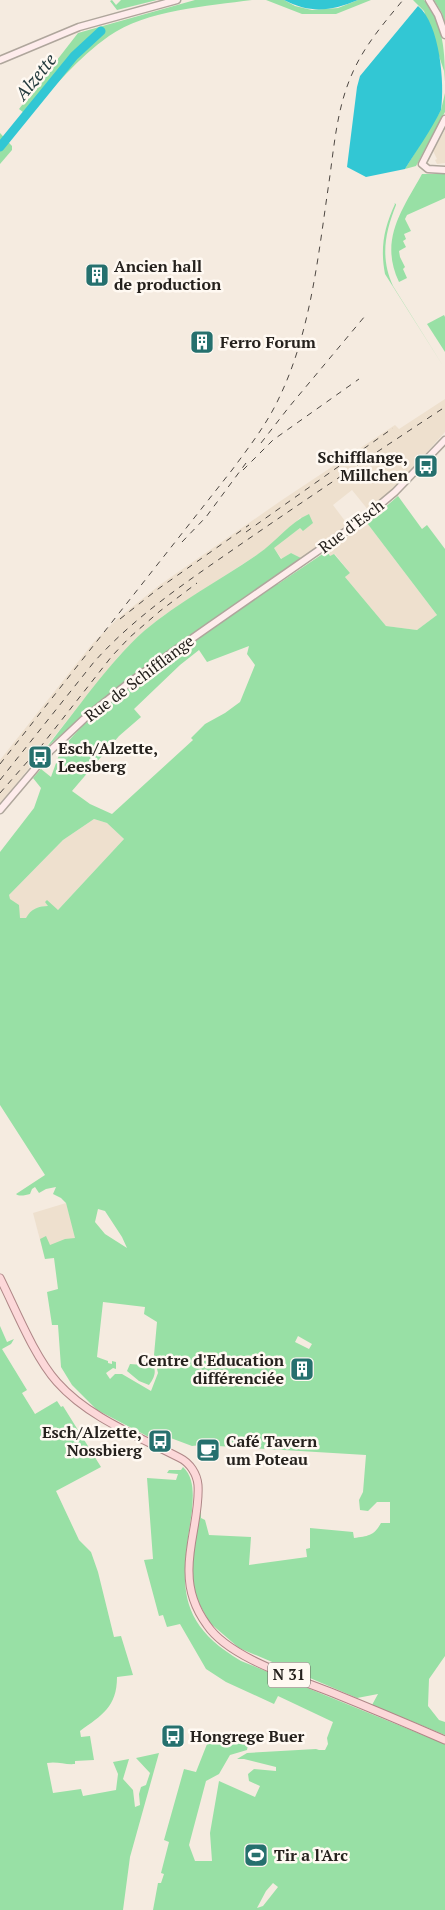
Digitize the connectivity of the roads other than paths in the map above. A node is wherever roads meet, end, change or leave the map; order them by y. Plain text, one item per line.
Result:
1 (177, 0) edge
2 (429, 0) edge
3 (445, 35) edge
4 (0, 60) edge
5 (445, 119) edge
6 (445, 170) edge
7 (445, 440) edge
8 (295, 566) joint
9 (0, 810) edge
10 (0, 1278) edge
11 (445, 1740) edge

1 - 4 street
2 - 3 street
5 - 6 street
7 - 8 street, Rue d'Esch
8 - 9 street, Rue de Schifflange
10 - 11 main road, N 31

